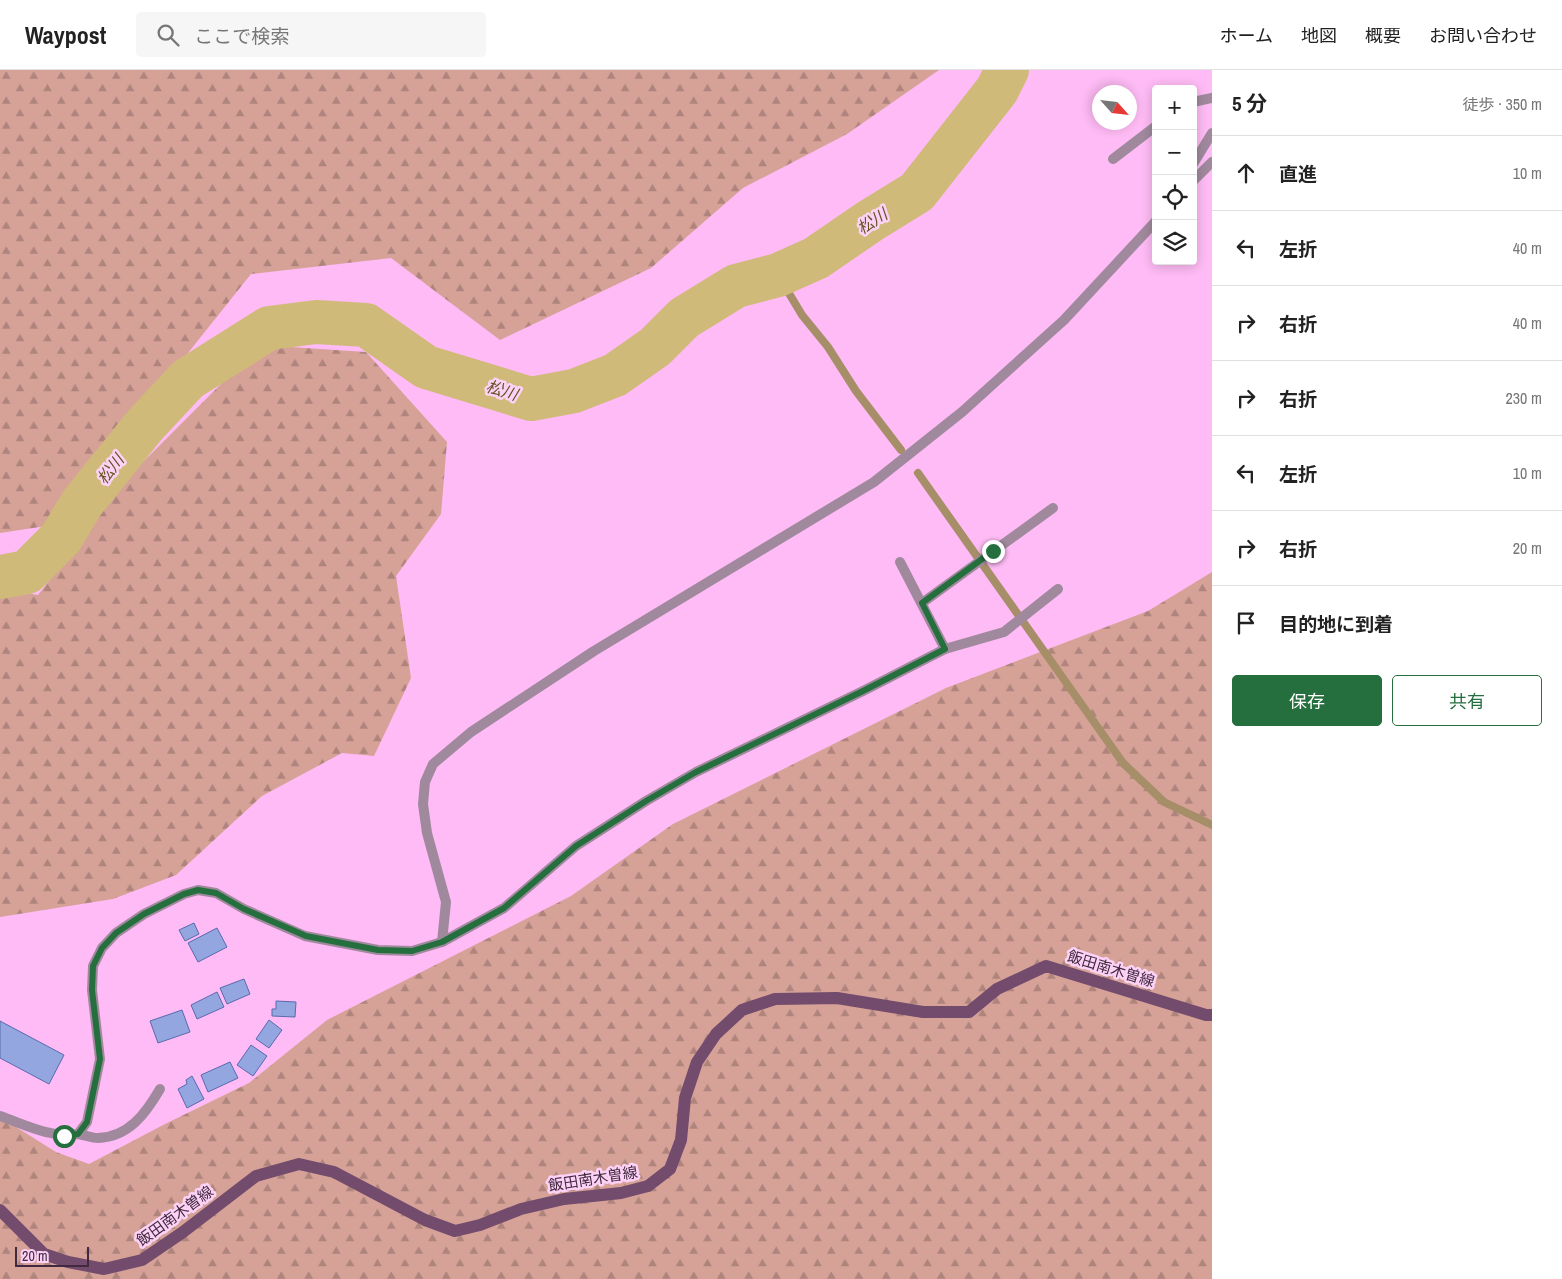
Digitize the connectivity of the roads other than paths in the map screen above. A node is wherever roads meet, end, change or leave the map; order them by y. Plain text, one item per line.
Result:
1 (1212, 98) edge
2 (1197, 101) edge
3 (1152, 129) edge
4 (1212, 133) edge
5 (1197, 157) edge
6 (1113, 159) dead end
7 (1212, 162) edge
8 (1197, 176) edge
9 (1152, 225) edge
10 (1053, 508) dead end
11 (900, 562) dead end
12 (1058, 589) dead end
13 (922, 603) junction
14 (945, 649) junction
15 (442, 942) junction
16 (1212, 1015) edge
17 (160, 1089) dead end
18 (0, 1116) edge
19 (78, 1134) junction
20 (0, 1210) edge

1 - 2 lane
3 - 6 lane
4 - 5 lane
7 - 8 lane
9 - 15 lane
10 - 13 lane
11 - 13 lane
12 - 14 lane
13 - 14 lane
14 - 15 lane
15 - 19 lane
16 - 20 main road, 飯田南木曽線
17 - 19 lane
18 - 19 lane

